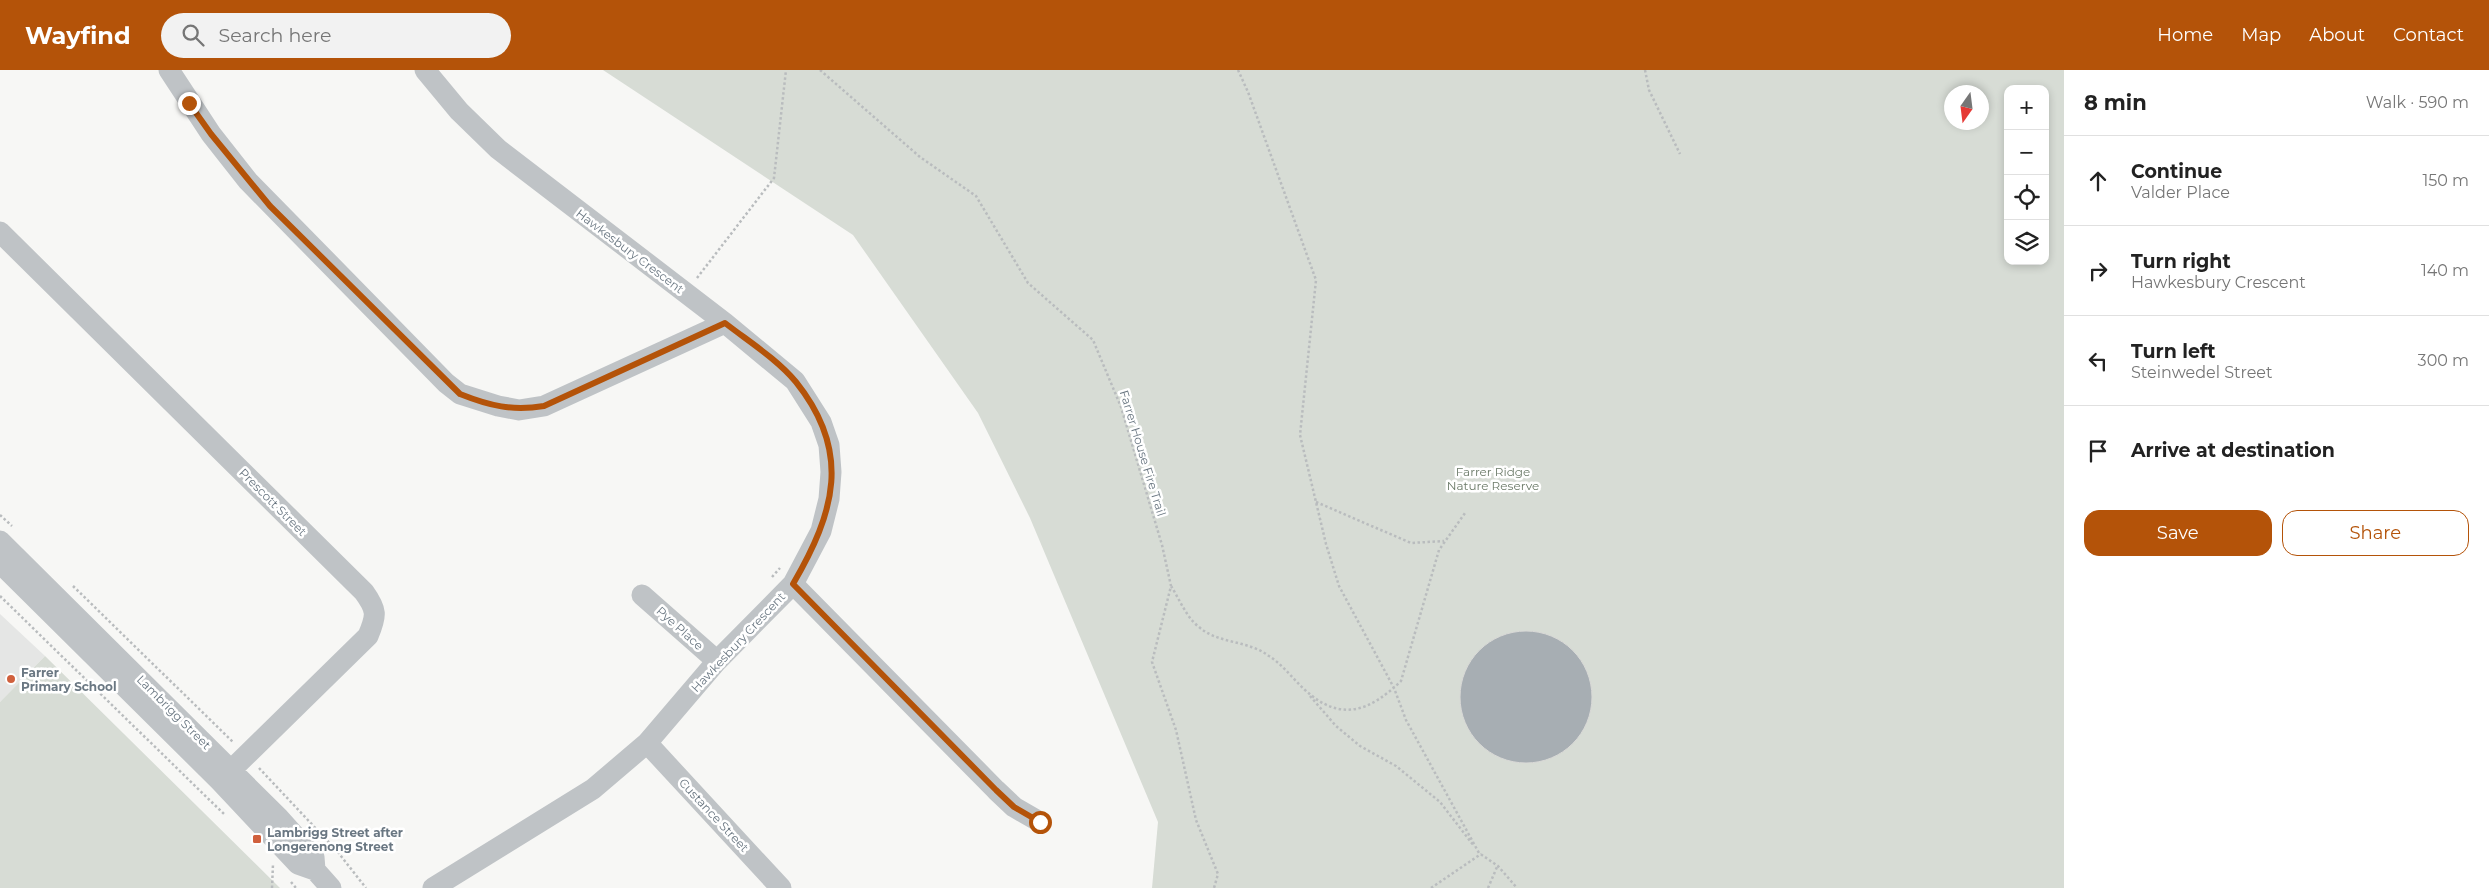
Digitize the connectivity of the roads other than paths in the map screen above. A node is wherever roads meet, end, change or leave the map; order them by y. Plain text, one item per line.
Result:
1 (170, 70) edge
2 (425, 70) edge
3 (0, 232) edge
4 (725, 323) junction
5 (7, 535) edge
6 (0, 563) edge
7 (793, 584) junction
8 (642, 595) dead end
9 (717, 662) junction
10 (647, 743) junction
11 (226, 775) junction
12 (1040, 822) dead end
13 (331, 888) edge
14 (433, 888) edge
15 (781, 888) edge

1 - 4 street
2 - 4 street, Hawkesbury Crescent
3 - 11 street, Prescott Street
4 - 7 street, Hawkesbury Crescent
5 - 11 street, Lambrigg Street
6 - 11 street, Lambrigg Street
7 - 9 street, Hawkesbury Crescent
7 - 12 street
8 - 9 street, Pye Place
9 - 10 street, Hawkesbury Crescent
10 - 14 street, Hawkesbury Crescent
10 - 15 street, Custance Street
11 - 13 street, Lambrigg Street

